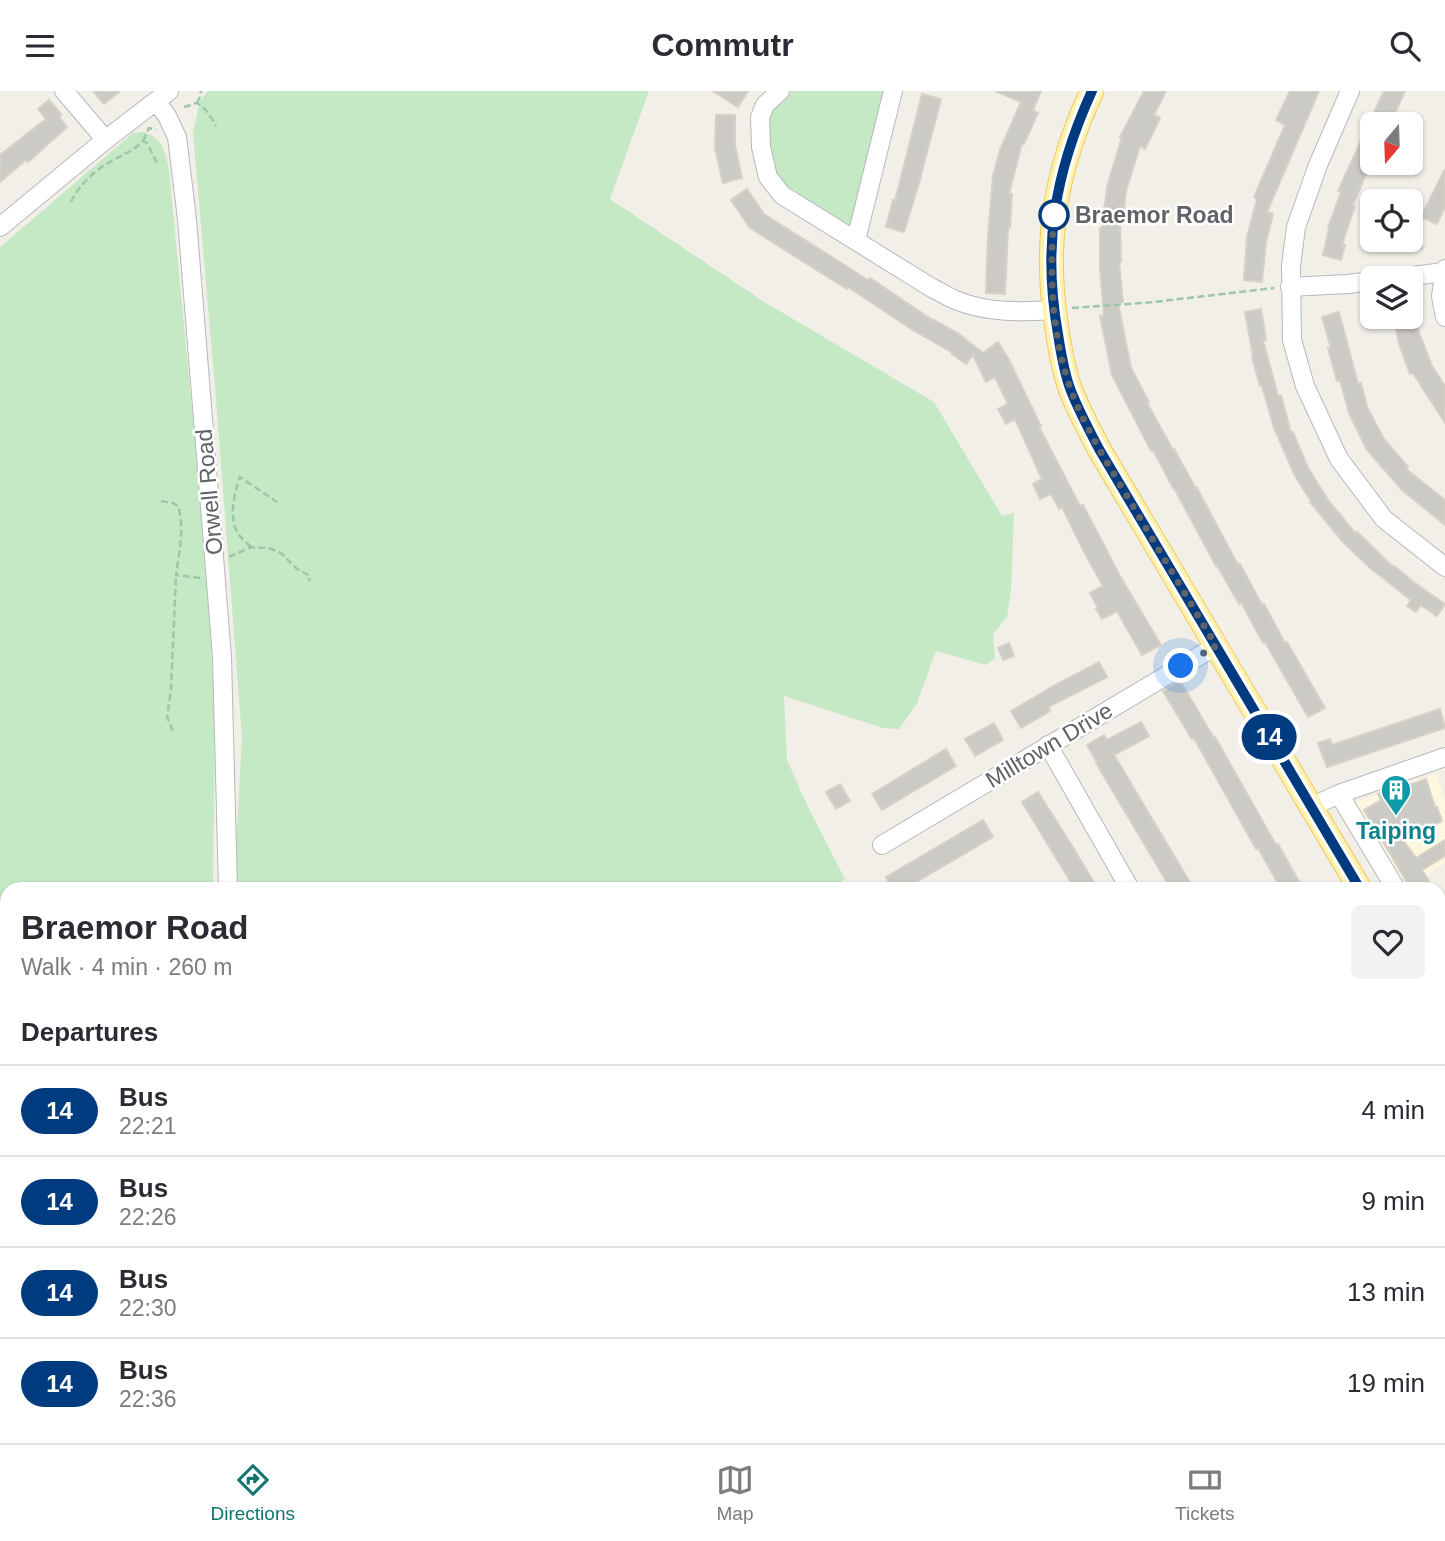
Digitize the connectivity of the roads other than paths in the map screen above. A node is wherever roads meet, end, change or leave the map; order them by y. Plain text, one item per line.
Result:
1 (64, 91) edge
2 (780, 91) edge
3 (893, 91) edge
4 (1092, 91) edge
5 (1350, 91) edge
6 (163, 96) edge
7 (104, 141) junction
8 (0, 227) edge
9 (856, 240) junction
10 (1444, 270) edge
11 (1423, 274) edge
12 (1360, 282) edge
13 (1284, 288) junction
14 (1063, 309) junction
15 (1445, 317) edge
16 (1445, 567) edge
17 (1216, 646) junction
18 (1048, 745) junction
19 (1445, 757) edge
20 (1339, 794) junction
21 (1311, 807) junction
22 (882, 845) dead end
23 (228, 882) edge
24 (1126, 882) edge
25 (1356, 882) edge
26 (1392, 882) edge

1 - 7 street
2 - 9 street
3 - 9 street
4 - 14 main road
5 - 13 street
6 - 7 street
6 - 23 street, Orwell Road
7 - 8 street
9 - 14 street
10 - 11 street
10 - 15 street
12 - 13 street
13 - 16 street
14 - 17 main road
17 - 18 street, Milltown Drive
17 - 21 main road
18 - 22 street, Milltown Drive
18 - 24 street
19 - 20 street
20 - 21 street
20 - 26 street
21 - 25 main road

